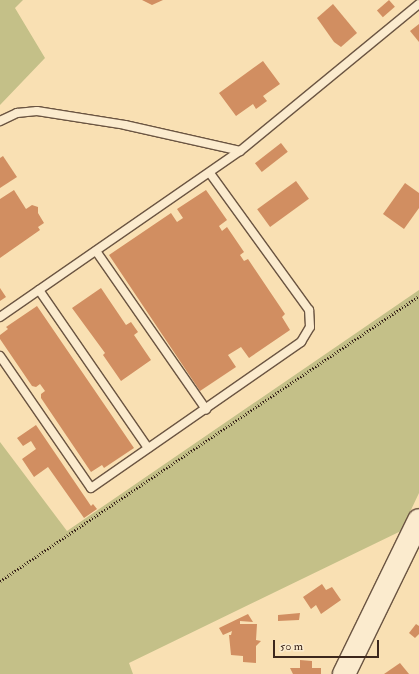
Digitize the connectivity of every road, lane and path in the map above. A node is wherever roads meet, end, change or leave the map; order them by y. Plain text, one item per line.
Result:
1 (419, 4) edge
2 (0, 121) edge
3 (240, 151) junction
4 (210, 173) junction
5 (96, 251) junction
6 (39, 290) junction
7 (419, 296) edge
8 (0, 317) edge
9 (0, 356) edge
10 (206, 409) junction
11 (148, 448) junction
12 (419, 520) edge
13 (0, 581) edge
14 (344, 674) edge

1 - 3 lane
2 - 3 lane
3 - 4 lane
4 - 5 lane
4 - 10 lane
5 - 6 lane
5 - 10 lane
6 - 8 lane
6 - 11 lane
7 - 13 path
9 - 11 lane
10 - 11 lane
12 - 14 street

